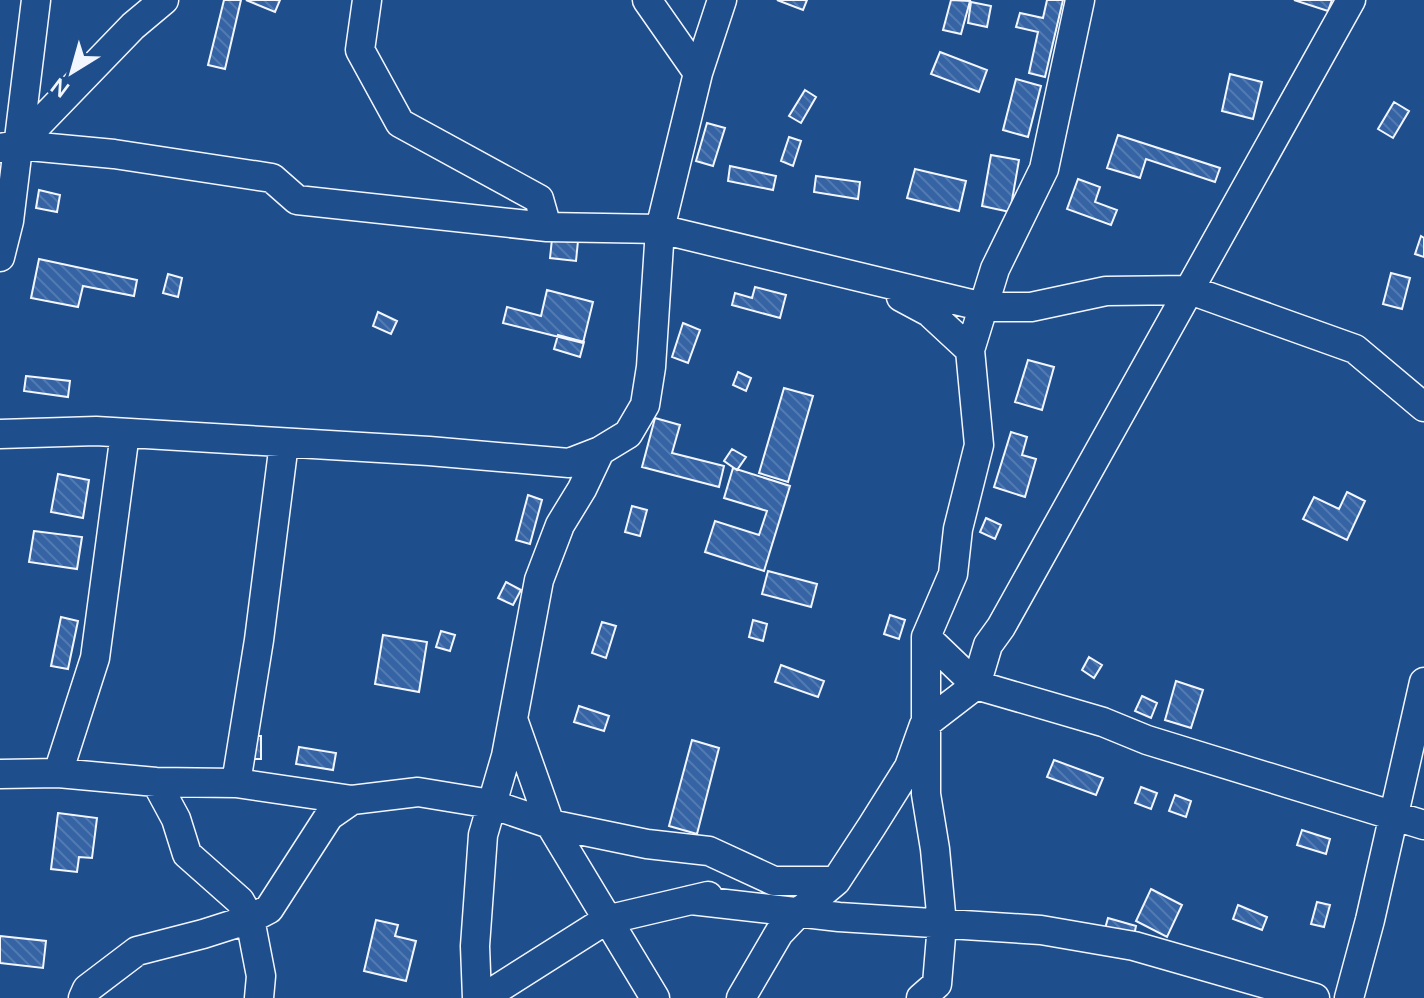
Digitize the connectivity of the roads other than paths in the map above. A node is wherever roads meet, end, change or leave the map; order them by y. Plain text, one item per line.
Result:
1 (36, 0) edge
2 (164, 0) edge
3 (367, 0) edge
4 (647, 0) edge
5 (722, 0) edge
6 (1080, 0) edge
7 (1351, 0) edge
8 (698, 73) junction
9 (9, 146) edge
10 (547, 227) junction
11 (660, 229) junction
12 (0, 257) edge
13 (872, 282) junction
14 (1190, 290) junction
15 (984, 307) junction
16 (970, 350) junction
17 (1424, 407) edge
18 (125, 433) junction
19 (0, 434) edge
20 (284, 443) junction
21 (600, 451) junction
22 (926, 637) junction
23 (988, 645) junction
24 (1424, 682) edge
25 (976, 685) junction
26 (513, 721) junction
27 (924, 725) junction
28 (58, 773) junction
29 (0, 774) edge
30 (156, 782) junction
31 (236, 783) junction
32 (352, 800) junction
33 (491, 804) junction
34 (1394, 816) junction
35 (550, 824) junction
36 (1424, 825) edge
37 (774, 881) junction
38 (836, 881) junction
39 (691, 900) junction
40 (799, 912) junction
41 (250, 919) junction
42 (606, 920) junction
43 (942, 924) junction
44 (83, 998) edge
45 (259, 998) edge
46 (480, 998) edge
47 (655, 998) edge
48 (741, 998) edge
49 (921, 998) edge
50 (1315, 998) edge
51 (1349, 998) edge

1 - 9 street
2 - 9 street
3 - 10 street
4 - 8 street
5 - 8 street
6 - 15 street
7 - 14 street
8 - 11 street
9 - 10 street
9 - 12 street
10 - 11 street
11 - 13 street
11 - 21 street
13 - 15 street
13 - 16 street
14 - 15 street
14 - 17 street
14 - 23 street
15 - 16 street
16 - 22 street
18 - 19 street
18 - 20 street
18 - 28 street
20 - 21 street
20 - 31 street
21 - 26 street
22 - 23 street
22 - 25 street
22 - 27 street
23 - 25 street
24 - 34 street
25 - 27 street
25 - 34 street
26 - 33 street
26 - 35 street
27 - 38 street
27 - 43 street
28 - 29 street
28 - 30 street
30 - 31 street
30 - 41 street
31 - 32 street
32 - 33 street
32 - 41 street
33 - 35 street
33 - 46 street
34 - 36 street
34 - 51 street
35 - 37 street
35 - 42 street
37 - 38 street
37 - 39 street
37 - 40 street
38 - 40 street
39 - 40 street
39 - 42 street
40 - 43 street
40 - 48 street
41 - 44 street
41 - 45 street
42 - 46 street
42 - 47 street
43 - 49 street
43 - 50 street

